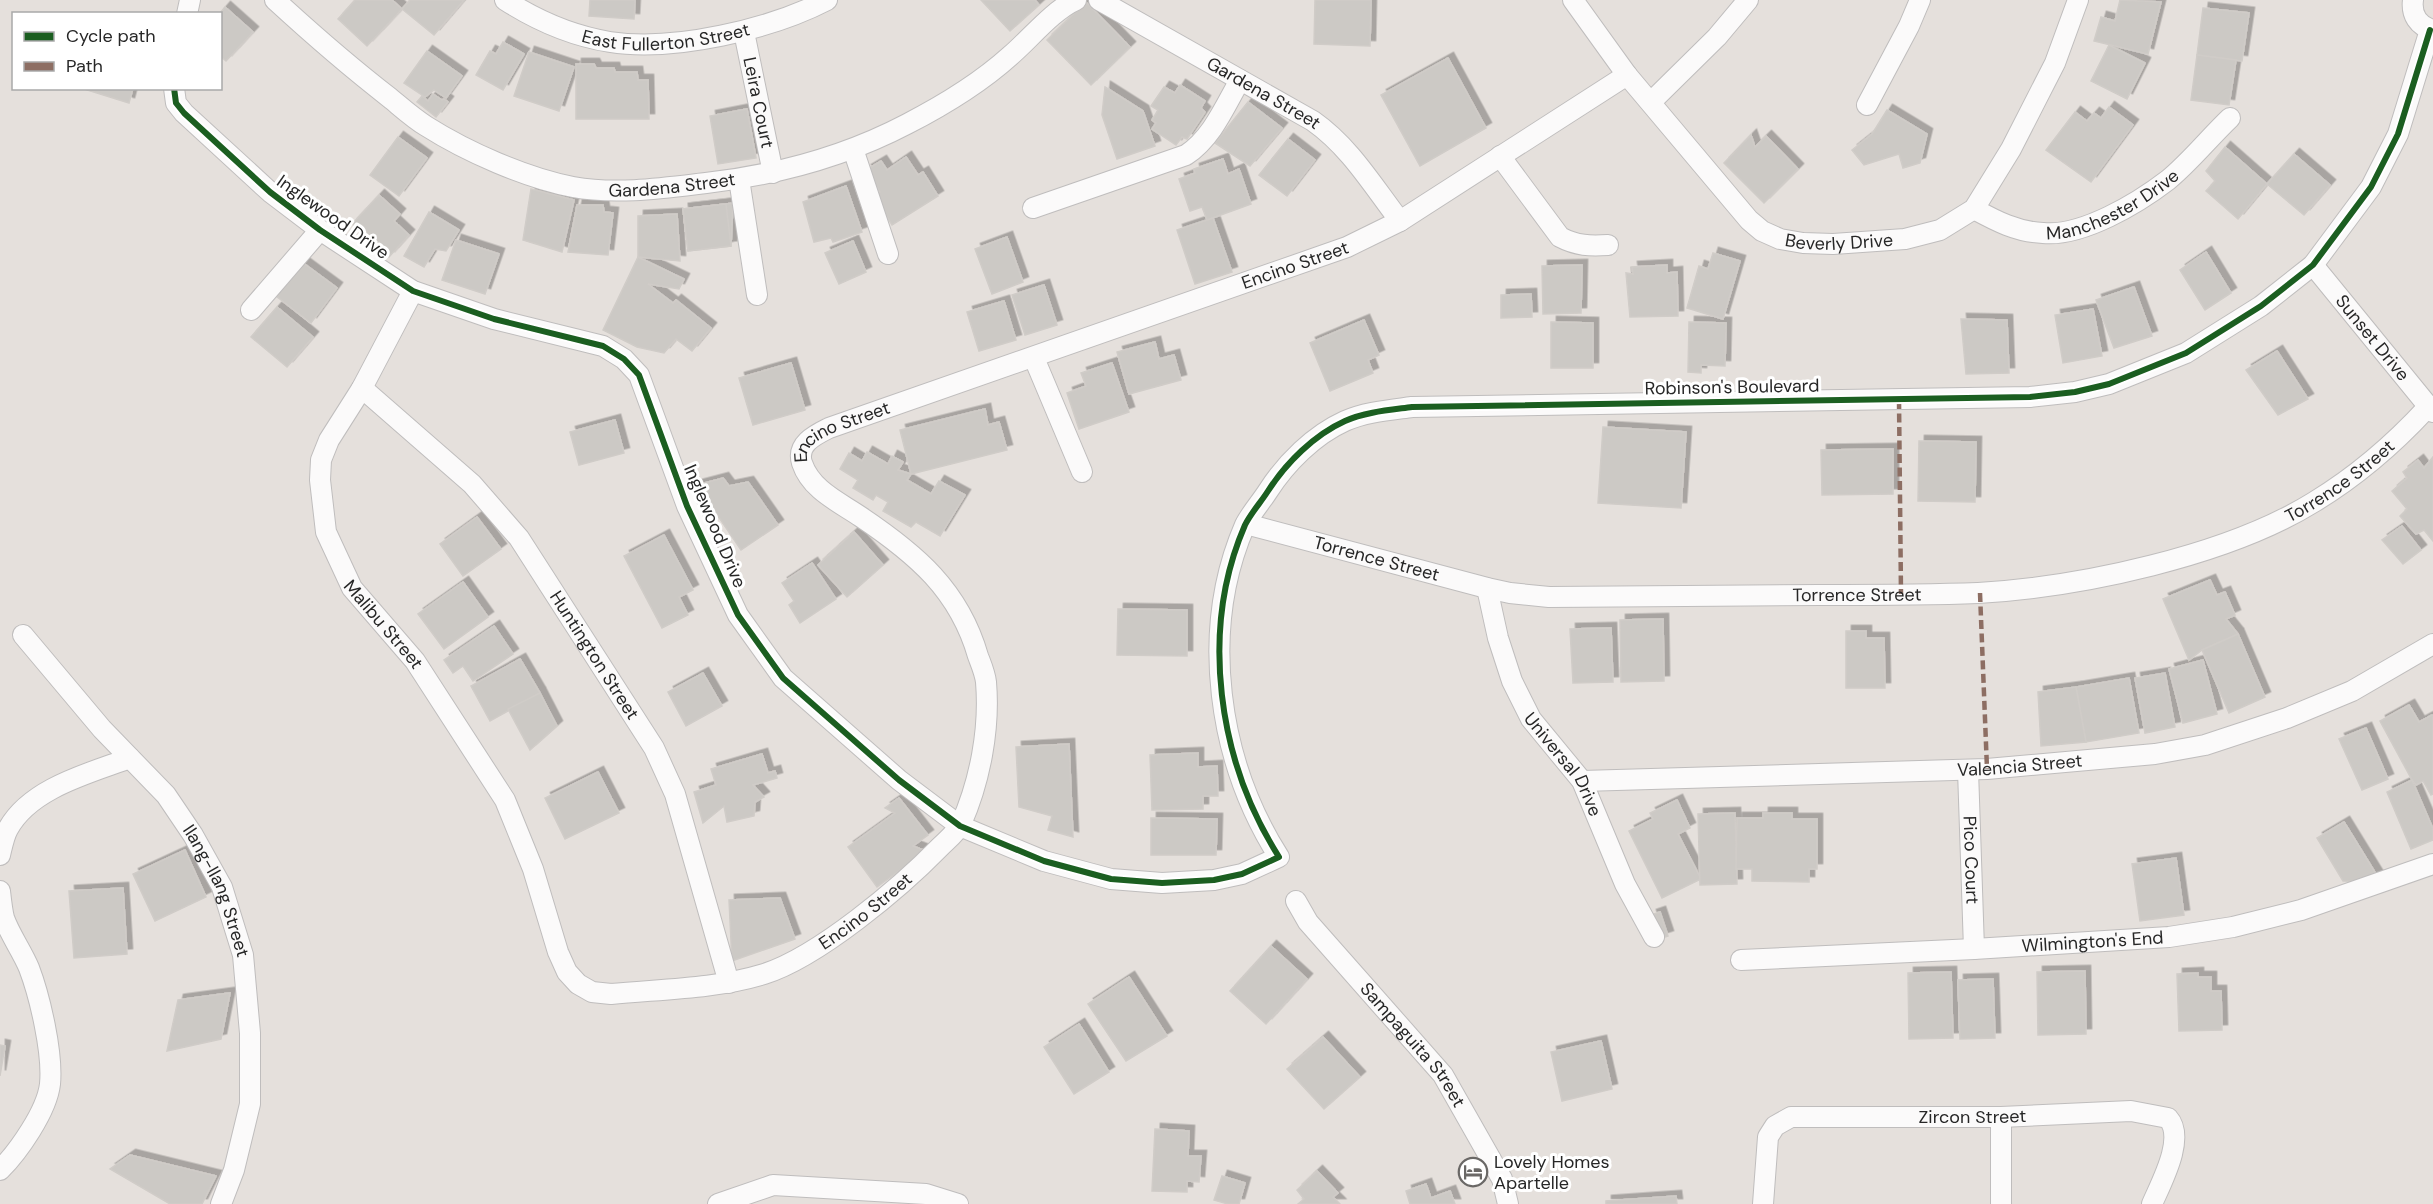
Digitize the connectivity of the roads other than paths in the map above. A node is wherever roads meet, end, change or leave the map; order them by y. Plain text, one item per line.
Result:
1 (275, 0) edge
2 (505, 0) edge
3 (827, 0) edge
4 (1076, 0) edge
5 (1099, 0) edge
6 (1573, 0) edge
7 (1748, 0) edge
8 (1920, 0) edge
9 (2078, 0) edge
10 (2407, 1) edge
11 (2432, 30) edge
12 (744, 32) junction
13 (1627, 75) junction
14 (1240, 80) junction
15 (174, 90) edge
16 (1651, 102) junction
17 (1867, 105) dead end
18 (2230, 118) dead end
19 (853, 149) junction
20 (1500, 156) junction
21 (773, 173) junction
22 (739, 179) junction
23 (1033, 208) dead end
24 (1974, 209) junction
25 (1400, 222) junction
26 (320, 230) junction
27 (1608, 246) dead end
28 (888, 254) dead end
29 (2313, 265) junction
30 (413, 291) junction
31 (757, 295) dead end
32 (251, 310) dead end
33 (1034, 357) junction
34 (362, 388) junction
35 (2430, 409) edge
36 (1082, 472) dead end
37 (1246, 524) junction
38 (1486, 588) junction
39 (23, 635) dead end
40 (2433, 644) edge
41 (130, 758) junction
42 (1968, 770) junction
43 (1582, 781) junction
44 (960, 826) junction
45 (0, 855) edge
46 (1279, 857) joint
47 (2433, 864) edge
48 (0, 891) edge
49 (1296, 901) dead end
50 (1654, 937) dead end
51 (1974, 950) junction
52 (558, 952) joint
53 (1742, 960) dead end
54 (729, 983) junction
55 (2001, 1117) junction
56 (0, 1170) edge
57 (220, 1204) edge
58 (718, 1204) edge
59 (958, 1204) edge
60 (1508, 1204) edge
61 (1763, 1204) edge
62 (2001, 1204) edge
63 (2152, 1204) edge

1 - 22 street, Gardena Street
2 - 12 street, East Fullerton Street
3 - 12 street, East Fullerton Street
4 - 19 street, Gardena Street
5 - 14 street, Gardena Street
6 - 13 street, Beverly Drive
7 - 16 street
8 - 17 street
9 - 24 street, Beverly Drive
10 - 11 street
11 - 29 street, Robinson's Boulevard
12 - 21 street, Leira Court
13 - 16 street, Beverly Drive
13 - 20 street, Encino Street
14 - 23 street
14 - 25 street, Gardena Street
15 - 26 street, Inglewood Drive
16 - 24 street, Beverly Drive
18 - 24 street, Manchester Drive
19 - 21 street, Gardena Street
19 - 28 street
20 - 25 street, Encino Street
20 - 27 street
21 - 22 street, Gardena Street
22 - 31 street
25 - 33 street, Encino Street
26 - 30 street, Inglewood Drive
26 - 32 street
29 - 35 street, Sunset Drive
29 - 37 street, Robinson's Boulevard
30 - 34 street, Malibu Street
30 - 44 street, Inglewood Drive
33 - 36 street
33 - 44 street, Encino Street
34 - 52 street, Malibu Street
34 - 54 street, Huntington Street
35 - 38 street, Torrence Street
37 - 38 street, Torrence Street
37 - 46 street, Robinson's Boulevard
38 - 43 street, Universal Drive
39 - 41 street, Ilang-Ilang Street
40 - 42 street, Valencia Street
41 - 45 street
41 - 57 street, Ilang-Ilang Street
42 - 43 street, Valencia Street
42 - 51 street, Pico Court
43 - 50 street, Universal Drive
44 - 46 street, Inglewood Drive
44 - 54 street, Encino Street
47 - 51 street, Wilmington's End
48 - 56 street
49 - 60 street, Sampaguita Street
51 - 53 street, Wilmington's End
52 - 54 street, Encino Street
55 - 61 street, Zircon Street
55 - 62 street
55 - 63 street, Zircon Street
58 - 59 street

